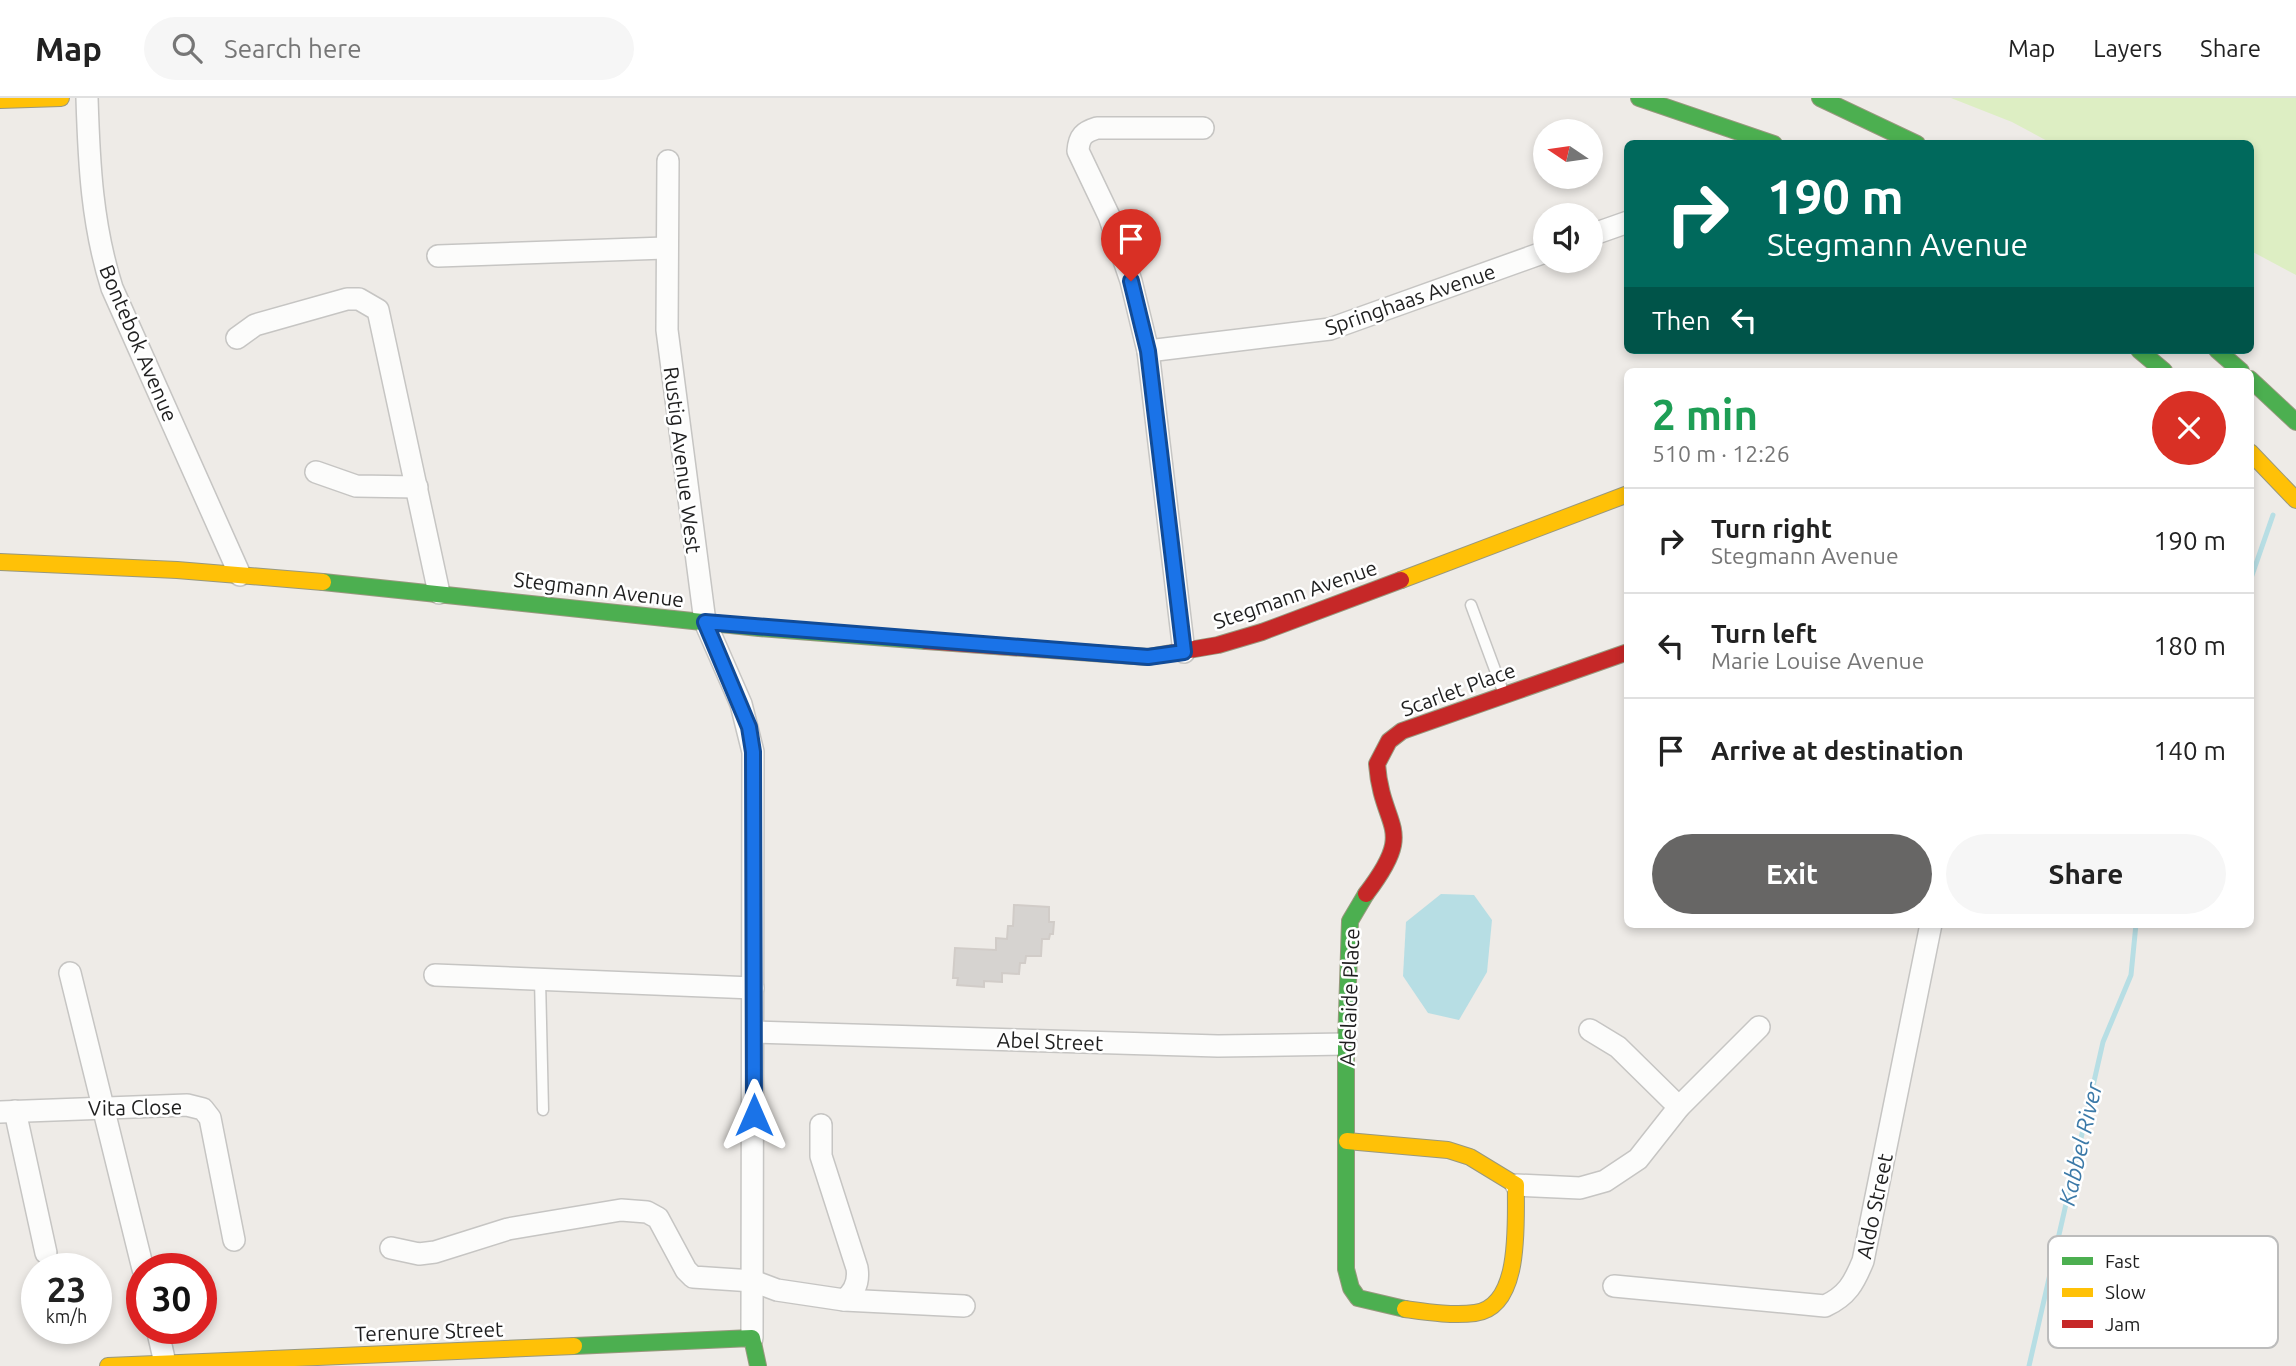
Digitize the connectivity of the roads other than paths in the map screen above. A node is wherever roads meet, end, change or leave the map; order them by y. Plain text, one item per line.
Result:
1 (61, 98) edge
2 (87, 98) edge
3 (1639, 98) edge
4 (1820, 98) edge
5 (0, 100) edge
6 (1203, 128) dead end
7 (1764, 140) edge
8 (1909, 140) edge
9 (668, 160) dead end
10 (1624, 223) edge
11 (1603, 231) edge
12 (665, 247) junction
13 (438, 256) dead end
14 (1533, 256) edge
15 (237, 338) dead end
16 (1148, 351) junction
17 (2144, 354) edge
18 (2222, 354) edge
19 (2160, 368) edge
20 (2238, 368) edge
21 (2254, 383) edge
22 (2296, 422) edge
23 (2254, 456) edge
24 (316, 472) dead end
25 (417, 487) junction
26 (1624, 496) edge
27 (2296, 500) edge
28 (0, 562) edge
29 (240, 575) junction
30 (439, 593) junction
31 (1471, 605) dead end
32 (705, 622) junction
33 (1184, 652) junction
34 (1624, 653) edge
35 (1504, 694) junction
36 (1387, 864) joint
37 (1930, 928) edge
38 (70, 973) dead end
39 (435, 975) dead end
40 (540, 979) junction
41 (753, 988) junction
42 (1759, 1027) dead end
43 (1590, 1030) dead end
44 (754, 1032) junction
45 (1346, 1044) junction
46 (105, 1107) junction
47 (1679, 1107) junction
48 (543, 1110) dead end
49 (7, 1112) edge
50 (821, 1125) dead end
51 (1347, 1141) junction
52 (1516, 1185) junction
53 (234, 1240) dead end
54 (391, 1248) dead end
55 (46, 1253) dead end
56 (139, 1253) edge
57 (753, 1281) junction
58 (1614, 1286) dead end
59 (844, 1300) junction
60 (964, 1306) dead end
61 (752, 1338) junction
62 (161, 1344) edge
63 (165, 1363) junction
64 (108, 1366) edge
65 (758, 1366) edge

1 - 5 street
2 - 29 street, Bontebok Avenue
3 - 7 street
4 - 8 street
6 - 16 street
9 - 12 street, Rustig Avenue West
10 - 11 street
12 - 13 street
12 - 32 street, Rustig Avenue West
14 - 16 street, Springhaas Avenue
15 - 25 street
16 - 33 street
17 - 19 street
18 - 20 street
21 - 22 street
23 - 27 street
24 - 25 street
25 - 30 street
26 - 33 street, Stegmann Avenue
28 - 29 street, Stegmann Avenue
29 - 30 street, Stegmann Avenue
30 - 32 street, Stegmann Avenue
31 - 35 lane
32 - 33 street, Stegmann Avenue
32 - 41 street, Rustig Avenue West
34 - 35 street, Scarlet Place
35 - 36 street, Scarlet Place
36 - 45 street, Adelaide Place
37 - 58 street, Aldo Street
38 - 46 street
39 - 40 street
40 - 41 street
40 - 48 lane
41 - 44 street, Rustig Avenue West
42 - 47 street
43 - 47 street
44 - 45 street, Abel Street
44 - 57 street, Rustig Avenue West
45 - 51 street, Adelaide Place
46 - 49 street, Vita Close
46 - 53 street, Vita Close
46 - 56 street
47 - 52 street
49 - 55 street, Vita Close
50 - 59 street
51 - 52 street
51 - 52 street, Adelaide Place
54 - 57 street
57 - 59 street
57 - 61 street, Rustig Avenue West
59 - 60 street
61 - 63 street, Terenure Street
61 - 65 street
62 - 63 street
63 - 64 street, Terenure Street

